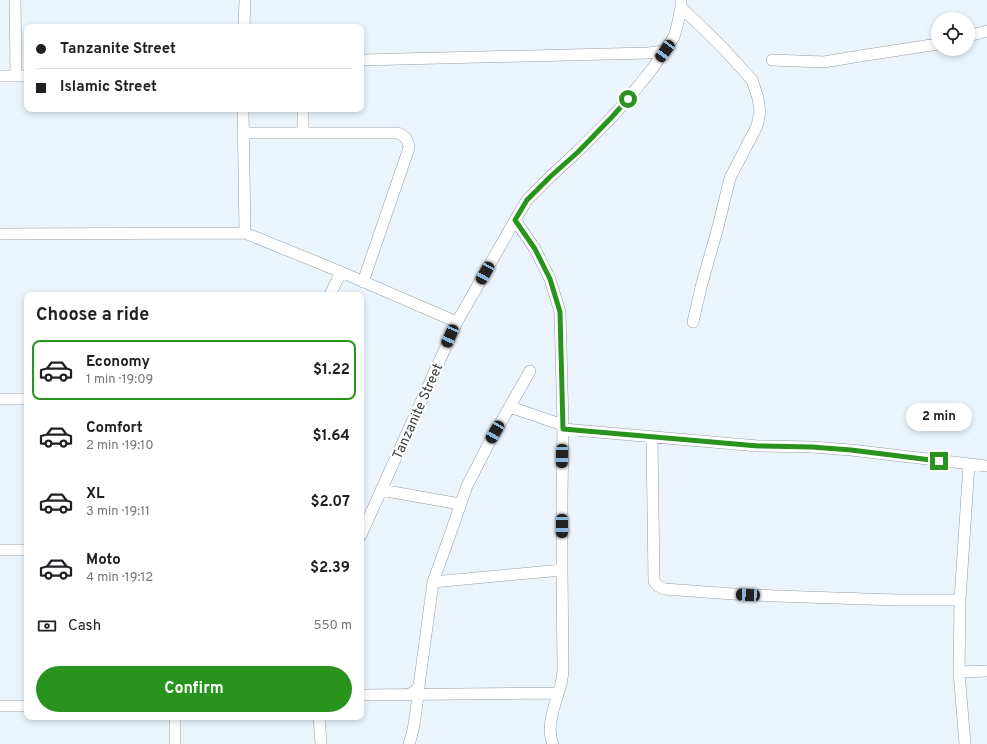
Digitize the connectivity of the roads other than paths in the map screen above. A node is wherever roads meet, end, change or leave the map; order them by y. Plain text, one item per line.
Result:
1 (15, 0) edge
2 (244, 0) edge
3 (681, 4) edge
4 (244, 24) edge
5 (987, 31) edge
6 (975, 34) edge
7 (931, 45) edge
8 (665, 51) junction
9 (364, 60) edge
10 (772, 60) dead end
11 (22, 75) edge
12 (0, 76) edge
13 (243, 112) edge
14 (303, 112) edge
15 (243, 133) junction
16 (302, 133) junction
17 (515, 220) junction
18 (244, 233) junction
19 (0, 234) edge
20 (341, 272) junction
21 (363, 282) junction
22 (331, 292) edge
23 (457, 322) junction
24 (693, 322) dead end
25 (530, 371) dead end
26 (0, 399) edge
27 (24, 399) edge
28 (510, 407) junction
29 (563, 427) junction
30 (652, 437) junction
31 (969, 464) junction
32 (987, 466) edge
33 (381, 490) junction
34 (460, 504) junction
35 (364, 521) edge
36 (0, 550) edge
37 (24, 550) edge
38 (562, 570) junction
39 (433, 582) junction
40 (960, 600) junction
41 (987, 671) edge
42 (959, 672) junction
43 (558, 693) junction
44 (414, 694) junction
45 (364, 695) edge
46 (0, 706) edge
47 (24, 706) edge
48 (175, 720) edge
49 (319, 720) edge
50 (175, 744) edge
51 (321, 744) edge
52 (408, 744) edge
53 (553, 744) edge
54 (965, 744) edge

1 - 11 street
2 - 4 street
3 - 8 street, Tanzanite Street
3 - 24 street
5 - 6 street
7 - 10 street
8 - 9 street
8 - 17 street, Tanzanite Street
11 - 12 street
13 - 15 street
14 - 16 street
15 - 16 street
15 - 18 street
16 - 21 street
17 - 23 street, Tanzanite Street
17 - 29 street
18 - 19 street
18 - 20 street
20 - 21 street
20 - 22 street
21 - 23 street
23 - 33 street, Tanzanite Street
25 - 28 street
26 - 27 street
28 - 29 street
28 - 34 street
29 - 30 street
29 - 38 street
30 - 31 street
30 - 40 street
31 - 32 street
31 - 40 street
33 - 34 street
33 - 35 street, Tanzanite Street
34 - 39 street
36 - 37 street
38 - 39 street
38 - 43 street
39 - 44 street
40 - 42 street
41 - 42 street
42 - 54 street
43 - 44 street
43 - 53 street
44 - 45 street
44 - 52 street
46 - 47 street
48 - 50 street
49 - 51 street

